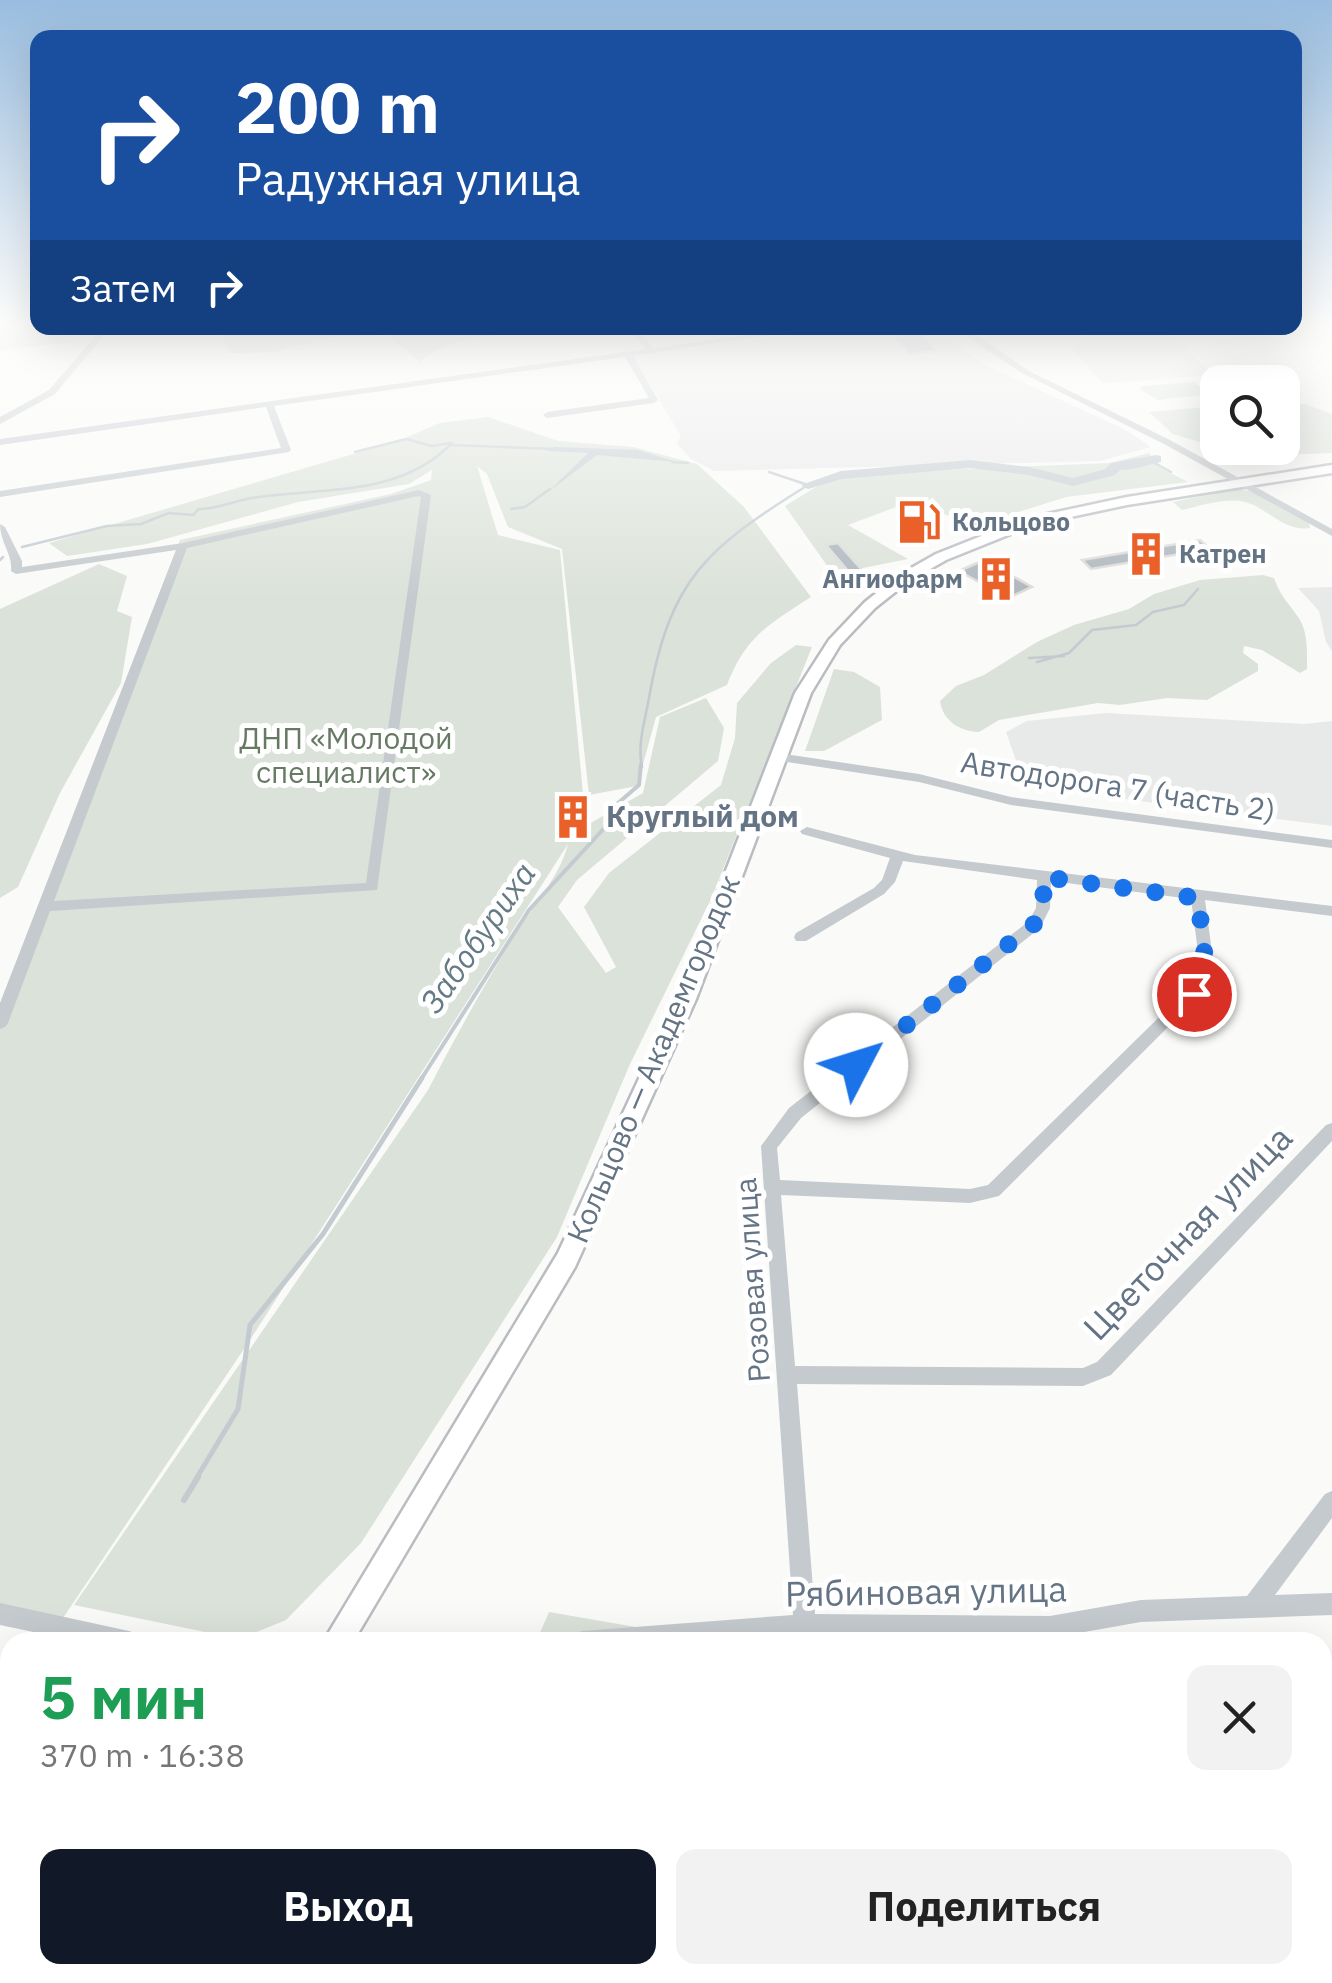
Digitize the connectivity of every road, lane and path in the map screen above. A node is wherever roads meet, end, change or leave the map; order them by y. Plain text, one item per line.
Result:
1 (177, 416) edge
2 (273, 416) edge
3 (1110, 416) edge
4 (0, 442) edge
5 (1332, 469) edge
6 (1244, 483) junction
7 (0, 494) edge
8 (0, 527) edge
9 (1332, 533) edge
10 (183, 546) junction
11 (778, 757) junction
12 (807, 831) dead end
13 (1332, 844) edge
14 (898, 856) junction
15 (1044, 877) junction
16 (1198, 898) junction
17 (45, 906) junction
18 (1332, 912) edge
19 (801, 937) dead end
20 (0, 1022) edge
21 (1332, 1130) edge
22 (775, 1187) junction
23 (788, 1375) junction
24 (1332, 1501) edge
25 (1332, 1604) edge
26 (1254, 1605) junction
27 (0, 1614) edge
28 (806, 1625) junction
29 (83, 1632) edge
30 (343, 1632) edge
31 (714, 1632) edge

1 - 4 street
2 - 7 street
3 - 6 street
5 - 6 main road, Кольцово — Академгородок
6 - 9 street
6 - 11 main road, Кольцово — Академгородок
8 - 10 street
10 - 17 street
10 - 17 street
11 - 13 street, Автодорога 7 (часть 2)
11 - 30 main road, Кольцово — Академгородок
12 - 14 street
14 - 15 street
14 - 19 street
15 - 16 street
15 - 22 street, Розовая улица
16 - 18 street
16 - 22 street
17 - 20 street
21 - 23 street, Цветочная улица
22 - 23 street, Розовая улица
23 - 28 street, Розовая улица
24 - 26 street
25 - 26 street, Рябиновая улица
26 - 28 street, Рябиновая улица
27 - 29 street
28 - 31 street, Рябиновая улица

